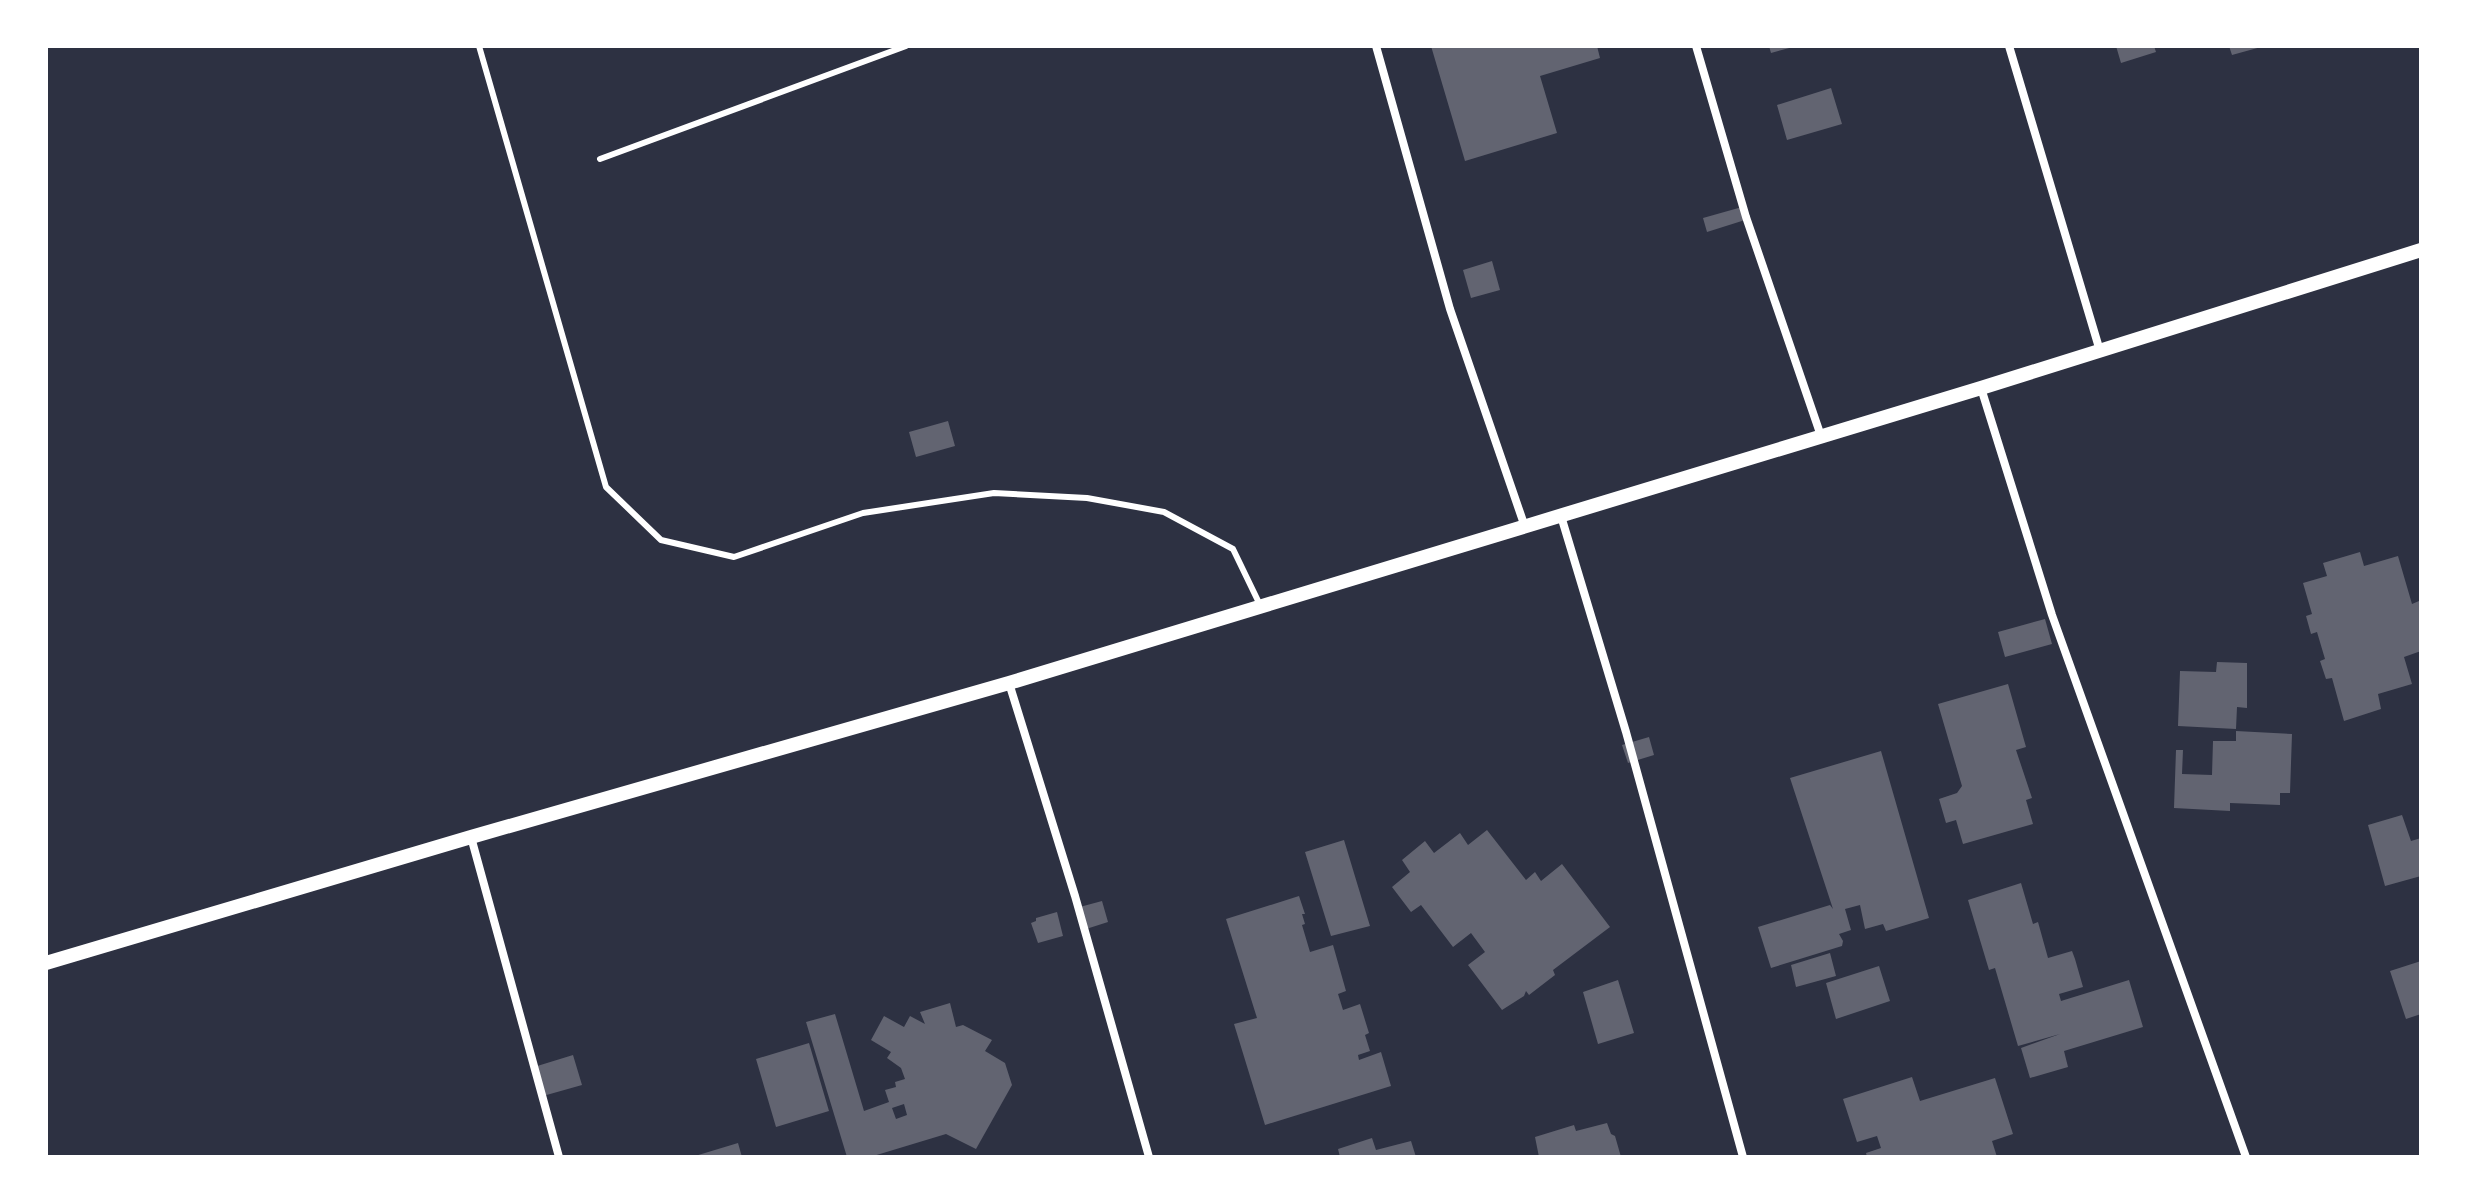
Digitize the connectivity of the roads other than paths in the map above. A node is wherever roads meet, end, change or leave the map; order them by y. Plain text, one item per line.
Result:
1 (479, 46) edge
2 (906, 46) edge
3 (1376, 46) edge
4 (1696, 46) edge
5 (2009, 46) edge
6 (600, 159) dead end
7 (2421, 250) edge
8 (2100, 351) junction
9 (1981, 388) junction
10 (1821, 436) junction
11 (1561, 516) junction
12 (1525, 527) junction
13 (1261, 607) junction
14 (1009, 683) junction
15 (471, 837) junction
16 (46, 963) edge
17 (559, 1157) edge
18 (1149, 1157) edge
19 (1743, 1157) edge
20 (2246, 1157) edge

1 - 13 lane
2 - 6 lane
3 - 12 street
4 - 10 street
5 - 8 street
7 - 8 street
8 - 9 street
9 - 10 street
9 - 20 street
10 - 11 street
11 - 12 street
11 - 19 street
12 - 13 street
13 - 14 street
14 - 15 street
14 - 18 street
15 - 16 street
15 - 17 street

